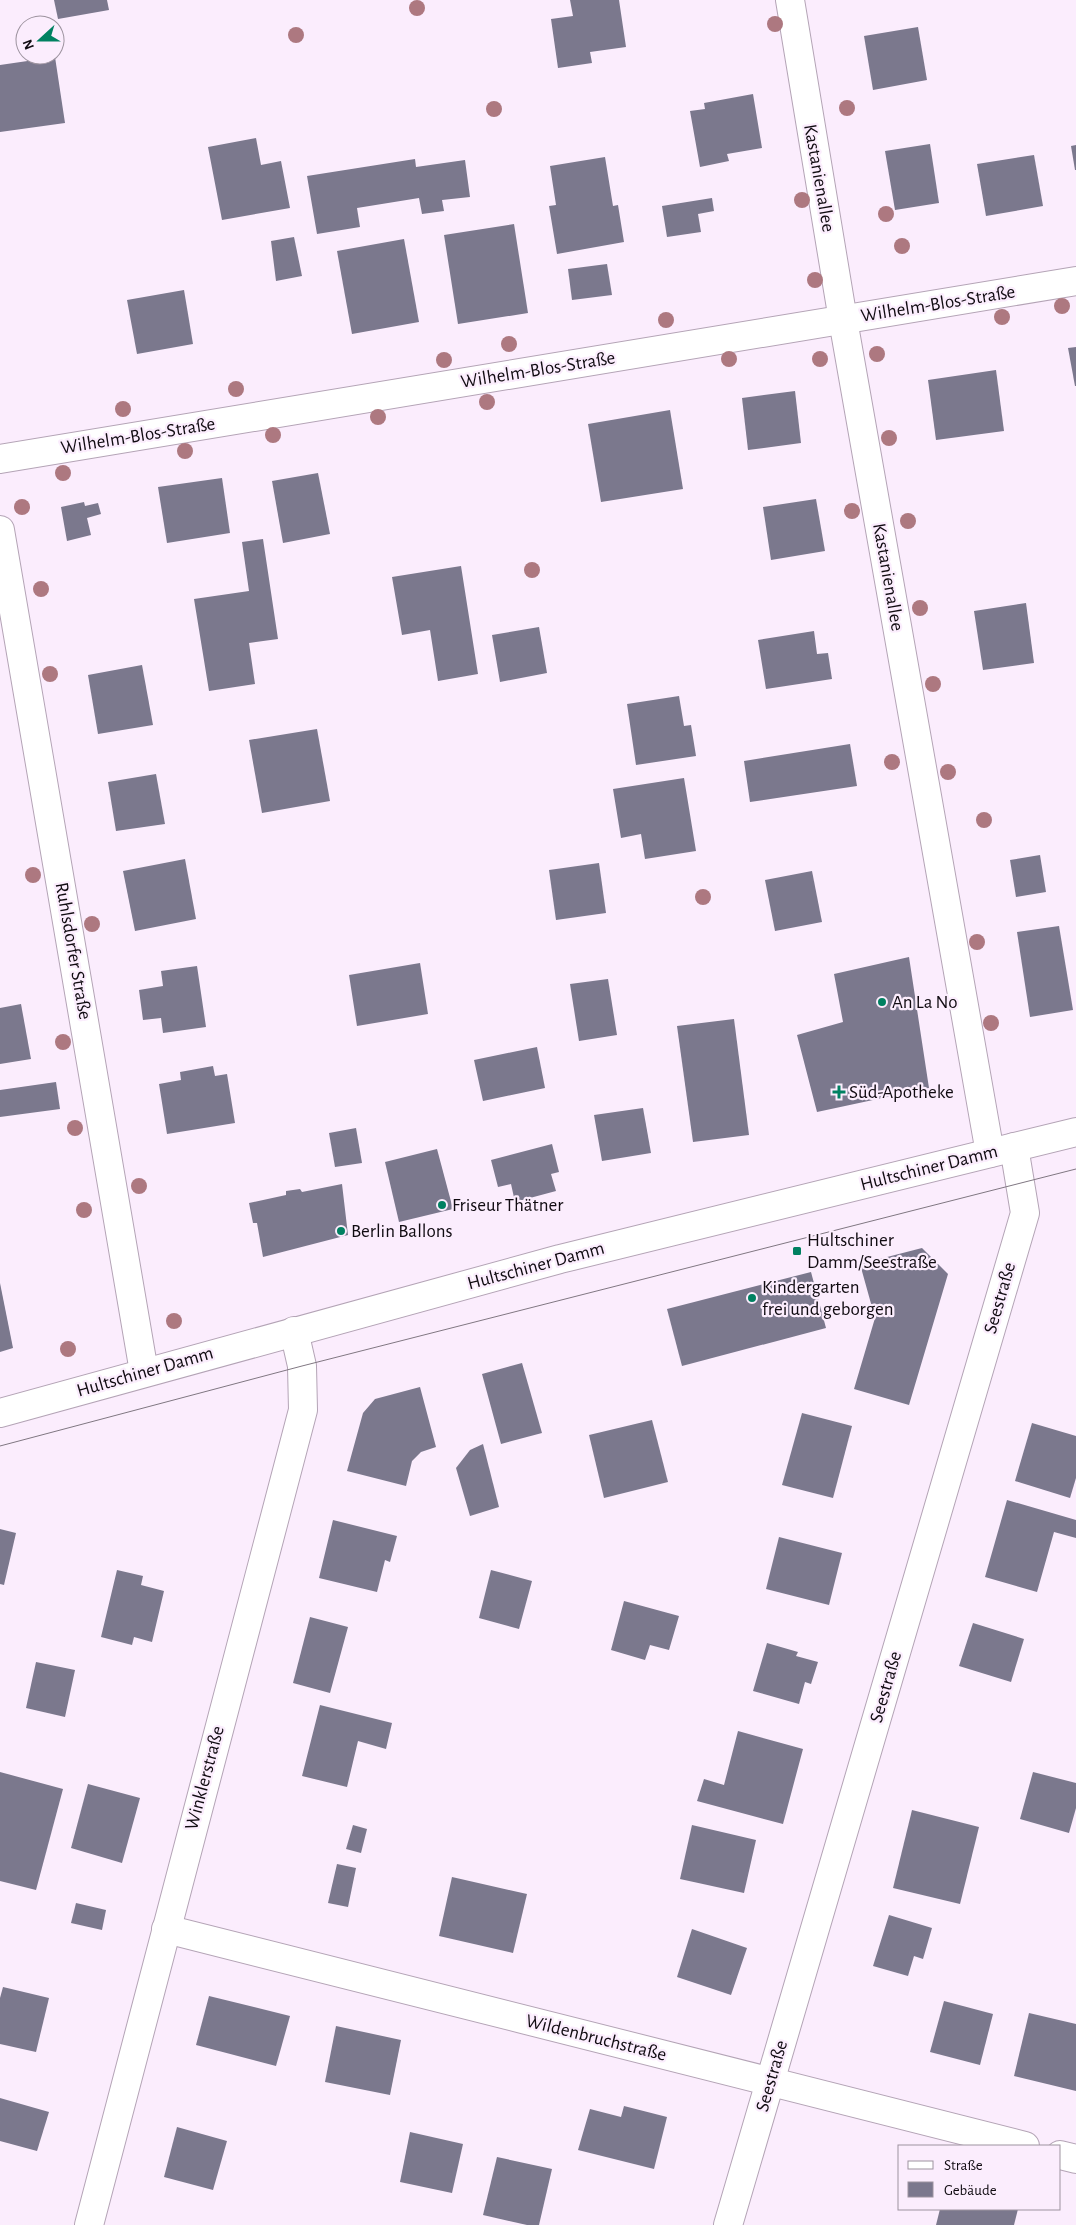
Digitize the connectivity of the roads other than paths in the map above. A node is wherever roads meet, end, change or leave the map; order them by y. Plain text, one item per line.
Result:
1 (790, 0) edge
2 (1076, 281) edge
3 (843, 320) junction
4 (0, 458) edge
5 (0, 530) edge
6 (1076, 1132) edge
7 (1002, 1150) junction
8 (294, 1331) junction
9 (144, 1372) junction
10 (0, 1413) edge
11 (166, 1929) junction
12 (770, 2081) junction
13 (1021, 2145) edge
14 (1061, 2155) edge
15 (1076, 2159) edge
16 (89, 2225) edge
17 (728, 2225) edge

1 - 3 street, Kastanienallee
2 - 3 street, Wilhelm-Blos-Straße
3 - 4 street, Wilhelm-Blos-Straße
3 - 7 street, Kastanienallee
5 - 9 street, Ruhlsdorfer Straße
6 - 7 street, Hultschiner Damm
7 - 8 street, Hultschiner Damm
7 - 12 street, Seestraße
8 - 9 street, Hultschiner Damm
8 - 11 street, Winklerstraße
9 - 10 street, Hultschiner Damm
11 - 12 street, Wildenbruchstraße
11 - 16 street, Winklerstraße
12 - 13 street, Wildenbruchstraße
12 - 17 street, Seestraße
14 - 15 street

